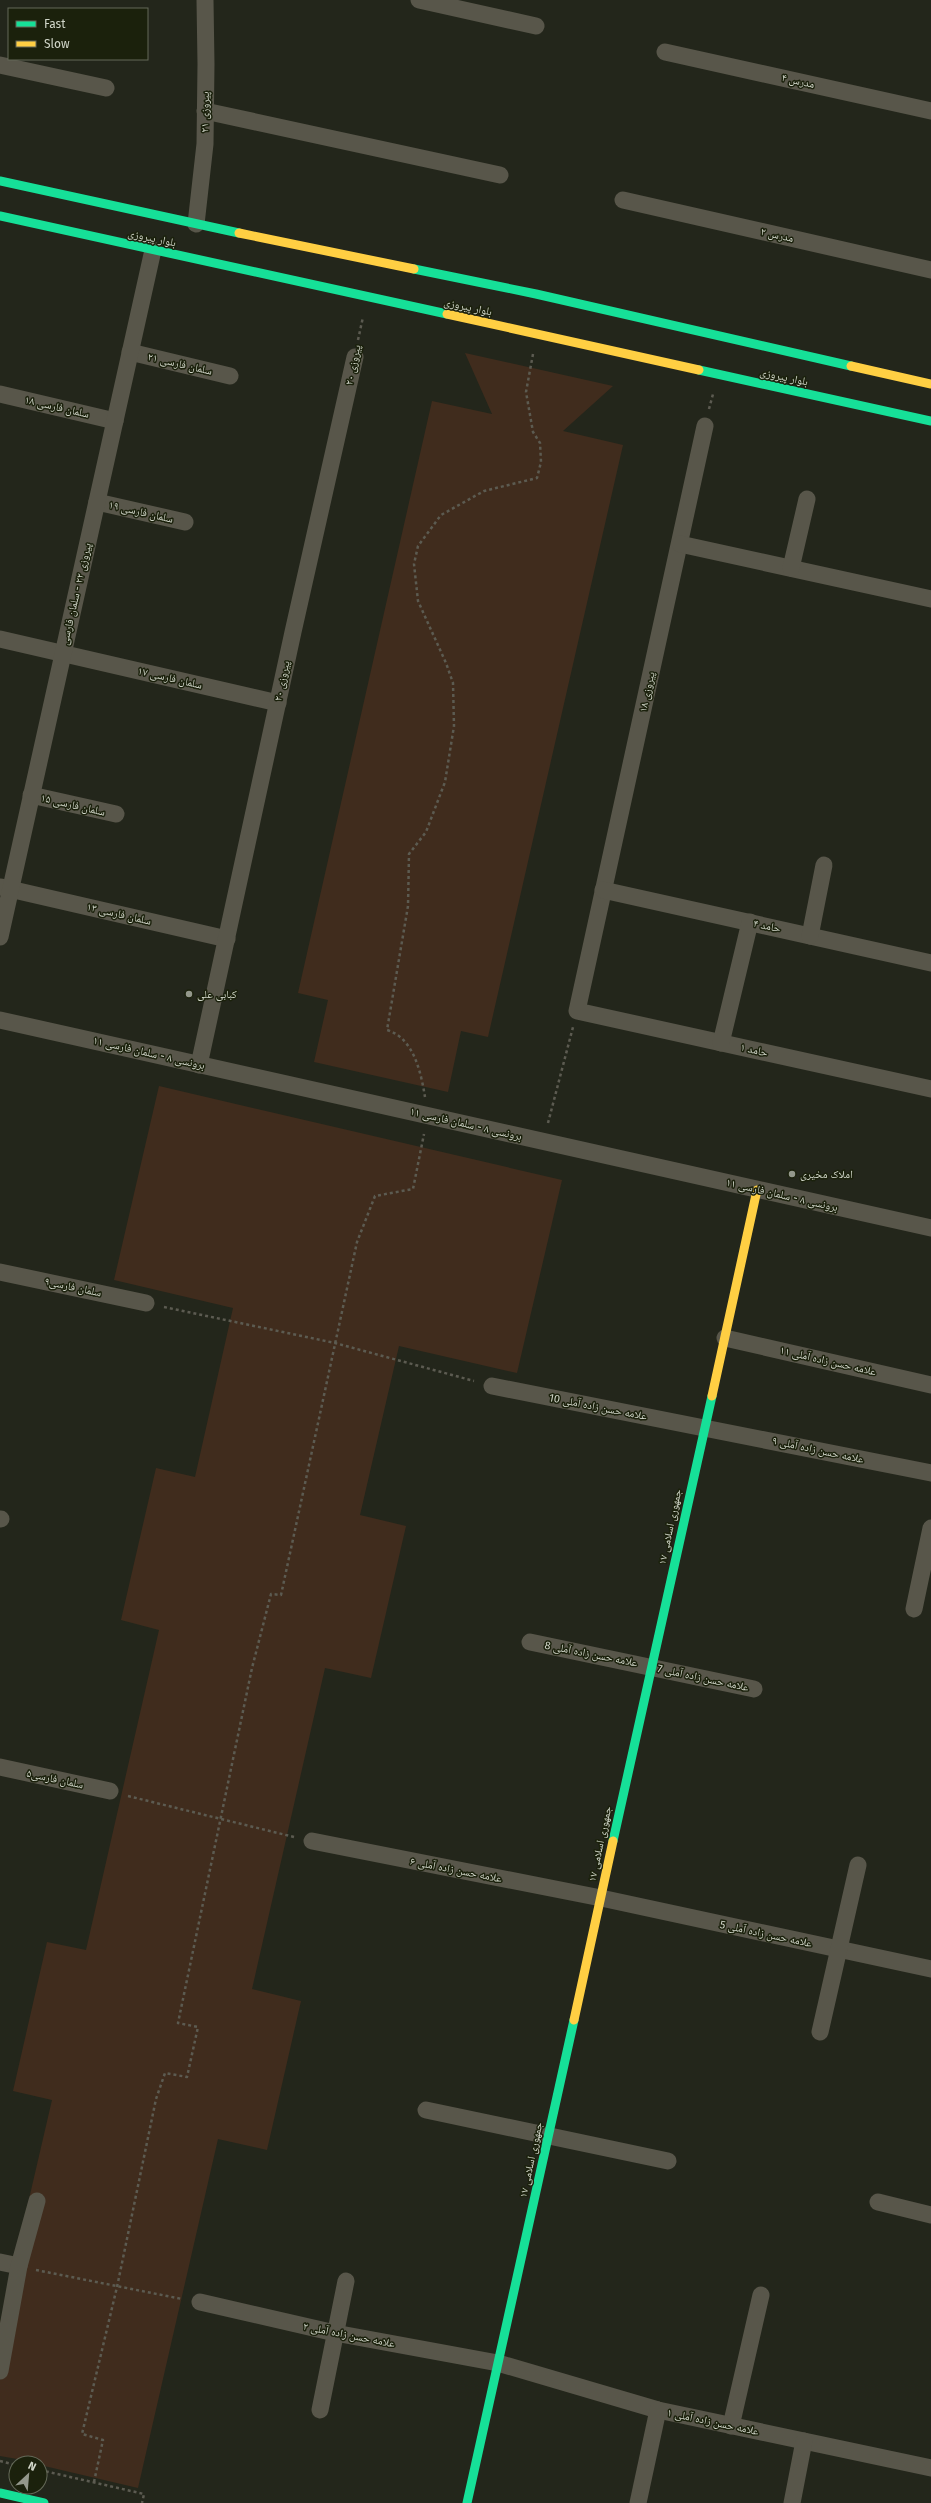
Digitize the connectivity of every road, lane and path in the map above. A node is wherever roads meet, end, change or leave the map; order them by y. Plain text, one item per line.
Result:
1 (205, 0) edge
2 (419, 0) edge
3 (536, 26) dead end
4 (665, 52) dead end
5 (0, 65) edge
6 (106, 88) dead end
7 (205, 111) junction
8 (931, 111) edge
9 (500, 175) dead end
10 (0, 181) edge
11 (623, 200) dead end
12 (0, 216) edge
13 (196, 224) junction
14 (153, 250) junction
15 (931, 270) edge
16 (366, 297) junction
17 (537, 335) junction
18 (130, 352) junction
19 (355, 357) joint
20 (717, 374) junction
21 (230, 376) dead end
22 (931, 384) edge
23 (0, 394) edge
24 (115, 420) junction
25 (931, 421) edge
26 (705, 426) joint
27 (808, 499) dead end
28 (97, 502) junction
29 (185, 522) dead end
30 (680, 544) junction
31 (790, 568) junction
32 (931, 599) edge
33 (0, 639) edge
34 (63, 653) junction
35 (278, 703) junction
36 (31, 796) junction
37 (116, 814) dead end
38 (824, 865) dead end
39 (5, 888) edge
40 (603, 890) junction
41 (750, 922) junction
42 (810, 936) junction
43 (0, 937) edge
44 (227, 939) junction
45 (931, 963) edge
46 (577, 1010) junction
47 (0, 1020) edge
48 (721, 1043) junction
49 (199, 1065) junction
50 (931, 1089) edge
51 (428, 1116) junction
52 (544, 1141) junction
53 (757, 1190) junction
54 (931, 1228) edge
55 (0, 1272) edge
56 (146, 1303) joint
57 (725, 1338) junction
58 (335, 1343) junction
59 (931, 1385) edge
60 (492, 1386) joint
61 (705, 1427) junction
62 (931, 1473) edge
63 (931, 1528) edge
64 (914, 1609) dead end
65 (530, 1642) dead end
66 (652, 1666) junction
67 (754, 1689) dead end
68 (0, 1767) edge
69 (110, 1791) joint
70 (220, 1820) junction
71 (312, 1841) joint
72 (858, 1865) dead end
73 (600, 1898) junction
74 (840, 1950) junction
75 (931, 1969) edge
76 (820, 2032) dead end
77 (426, 2110) dead end
78 (548, 2137) junction
79 (668, 2162) dead end
80 (37, 2201) dead end
81 (878, 2202) dead end
82 (931, 2215) edge
83 (0, 2262) edge
84 (19, 2266) junction
85 (346, 2280) dead end
86 (117, 2287) junction
87 (761, 2295) dead end
88 (200, 2302) joint
89 (335, 2333) junction
90 (498, 2363) junction
91 (0, 2371) edge
92 (320, 2410) dead end
93 (658, 2410) junction
94 (731, 2426) junction
95 (804, 2441) junction
96 (931, 2468) edge
97 (48, 2472) edge
98 (94, 2482) junction
99 (0, 2493) edge
100 (44, 2503) edge
101 (142, 2503) edge
102 (467, 2503) edge
103 (638, 2503) edge
104 (792, 2503) edge

1 - 7 street, پیروزی ۲۱
2 - 3 street
4 - 8 street, مدرس ۴
5 - 6 street
7 - 9 street
7 - 13 street, پیروزی ۲۱
10 - 13 street, بلوار پیروزی
11 - 15 street, مدرس ۲
12 - 14 street, بلوار پیروزی
13 - 22 street, بلوار پیروزی
14 - 16 street, بلوار پیروزی
14 - 18 street, پیروزی ۲۲ - سلمان فارسی
16 - 17 street, بلوار پیروزی
16 - 19 path, پیروزی ۲۰
17 - 20 street, بلوار پیروزی
17 - 51 path
18 - 21 street, سلمان فارسی ۲۱
18 - 24 street, پیروزی ۲۲ - سلمان فارسی
19 - 35 street, پیروزی ۲۰
20 - 25 street, بلوار پیروزی
20 - 26 path
23 - 24 street, سلمان فارسی ۱۸
24 - 28 street, پیروزی ۲۲ - سلمان فارسی
26 - 30 street, پیروزی ۱۸
27 - 31 street
28 - 29 street, سلمان فارسی ۱۹
28 - 34 street, پیروزی ۲۲ - سلمان فارسی
30 - 31 street
30 - 40 street, پیروزی ۱۸
31 - 32 street
33 - 34 street, سلمان فارسی ۱۷
34 - 35 street, سلمان فارسی ۱۷
34 - 36 street, پیروزی ۲۲ - سلمان فارسی
35 - 44 street, پیروزی ۲۰
36 - 37 street, سلمان فارسی ۱۵
36 - 39 street, پیروزی ۲۲ - سلمان فارسی
38 - 42 street
39 - 43 street, پیروزی ۲۲ - سلمان فارسی
39 - 44 street, سلمان فارسی ۱۳
40 - 41 street, حامد ۴
40 - 46 street, پیروزی ۱۸
41 - 42 street, حامد ۴
41 - 48 street
42 - 45 street, حامد ۴
44 - 49 street, پیروزی ۲۰
46 - 48 street, حامد ۱
46 - 52 path
47 - 49 street, برونسی ۸ - سلمان فارسی ۱۱
48 - 50 street, حامد ۱
49 - 51 street, برونسی ۸ - سلمان فارسی ۱۱
51 - 52 street, برونسی ۸ - سلمان فارسی ۱۱
51 - 58 path
52 - 53 street, برونسی ۸ - سلمان فارسی ۱۱
53 - 54 street, برونسی ۸ - سلمان فارسی ۱۱
53 - 57 street, جمهوری اسلامی ۱۷
55 - 56 street, سلمان فارسی۹
56 - 58 path
57 - 59 street, علامه حسن زاده آملی ۱۱
57 - 61 street, جمهوری اسلامی ۱۷
58 - 60 path
58 - 70 path
60 - 61 street, علامه حسن زاده آملی 10
61 - 62 street, علامه حسن زاده آملی ۹
61 - 66 street, جمهوری اسلامی ۱۷
63 - 64 street
65 - 66 street, علامه حسن زاده آملی 8
66 - 67 street, علامه حسن زاده آملی 7
66 - 73 street, جمهوری اسلامی ۱۷
68 - 69 street, سلمان فارسی۵
69 - 70 path
70 - 71 path
70 - 86 path
71 - 73 street, علامه حسن زاده آملی ۶
72 - 74 street
73 - 74 street, علامه حسن زاده آملی 5
73 - 78 street, جمهوری اسلامی ۱۷
74 - 75 street, علامه حسن زاده آملی 5
74 - 76 street
77 - 78 street
78 - 79 street
78 - 90 street, جمهوری اسلامی ۱۷
80 - 84 street
81 - 82 street
83 - 84 street
84 - 86 path
84 - 91 street
85 - 89 street
86 - 88 path
86 - 98 path
87 - 94 street
88 - 89 street, علامه حسن زاده آملی ۲
89 - 90 street, علامه حسن زاده آملی ۲
89 - 92 street
90 - 93 street, علامه حسن زاده آملی ۱
90 - 102 street, جمهوری اسلامی ۱۷
93 - 94 street, علامه حسن زاده آملی ۱
93 - 103 street
94 - 95 street, علامه حسن زاده آملی ۱
95 - 96 street, علامه حسن زاده آملی ۱
95 - 104 street
97 - 98 path
98 - 101 path
99 - 100 street

